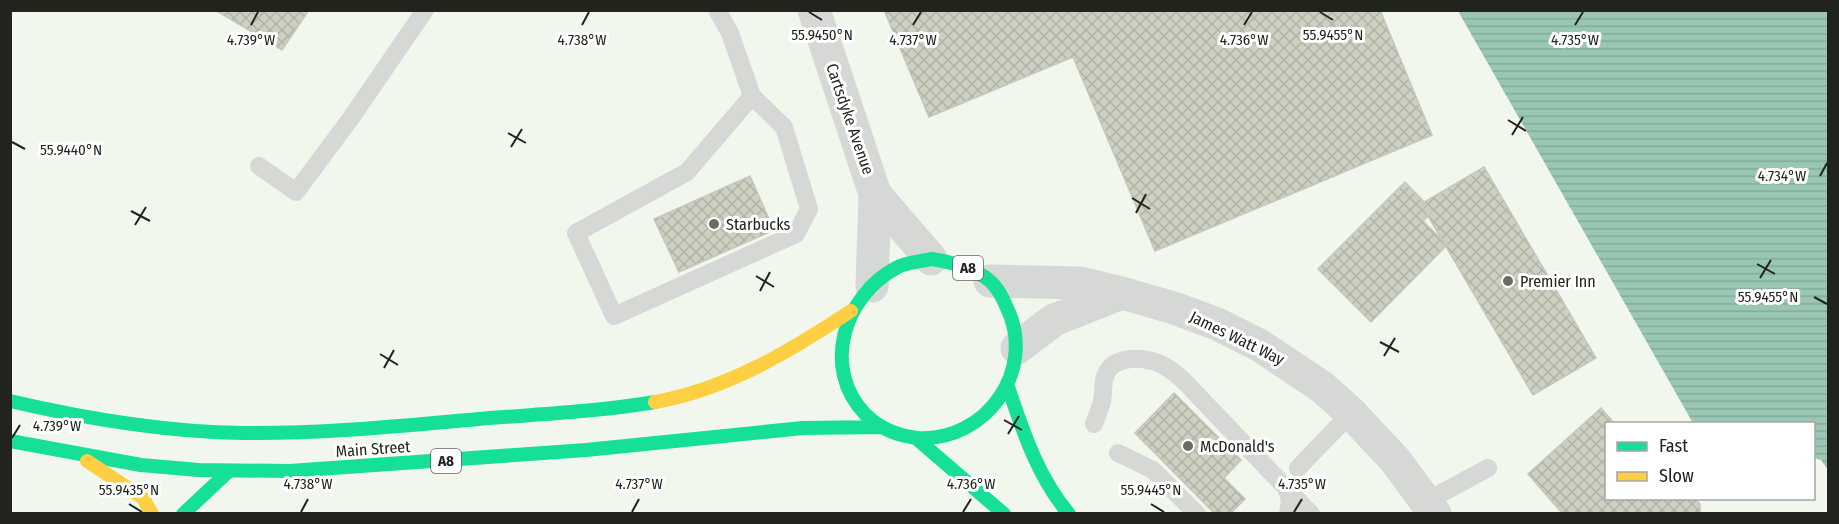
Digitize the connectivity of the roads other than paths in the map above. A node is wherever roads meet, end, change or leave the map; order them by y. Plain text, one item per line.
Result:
1 (425, 10) edge
2 (717, 10) edge
3 (813, 10) edge
4 (752, 96) junction
5 (259, 166) dead end
6 (875, 194) junction
7 (931, 259) junction
8 (990, 281) junction
9 (872, 285) junction
10 (1122, 293) junction
11 (851, 311) junction
12 (1017, 348) junction
13 (1007, 384) junction
14 (10, 401) edge
15 (1352, 413) junction
16 (1094, 424) dead end
17 (882, 427) junction
18 (917, 440) junction
19 (10, 441) edge
20 (1118, 453) dead end
21 (79, 455) junction
22 (1299, 468) dead end
23 (1488, 468) dead end
24 (229, 471) junction
25 (1286, 487) junction
26 (1431, 507) edge
27 (152, 513) edge
28 (183, 513) edge
29 (1004, 513) edge
30 (1069, 513) edge
31 (1197, 513) edge
32 (1288, 513) edge
33 (1311, 513) edge

1 - 5 lane
2 - 4 lane
3 - 6 street, Cartsdyke Avenue
4 - 4 lane
6 - 7 street, Cartsdyke Avenue
6 - 9 street, Cartsdyke Avenue
7 - 8 highway, A8
7 - 9 highway, A8
8 - 10 street, James Watt Way
8 - 12 highway, A8
9 - 11 highway, A8
10 - 12 street
10 - 15 street, James Watt Way
11 - 14 highway, Main Street / A8
11 - 17 highway, A8
12 - 13 highway, A8
13 - 18 highway, A8
13 - 30 highway
15 - 22 lane
15 - 26 street, James Watt Way
16 - 25 lane
17 - 18 highway, A8
17 - 24 highway, Main Street / A8
18 - 29 highway, A8
19 - 21 highway, Main Street / A8
20 - 31 lane
21 - 24 highway, Main Street / A8
21 - 27 highway
23 - 26 lane
24 - 28 highway
25 - 32 lane
25 - 33 lane

